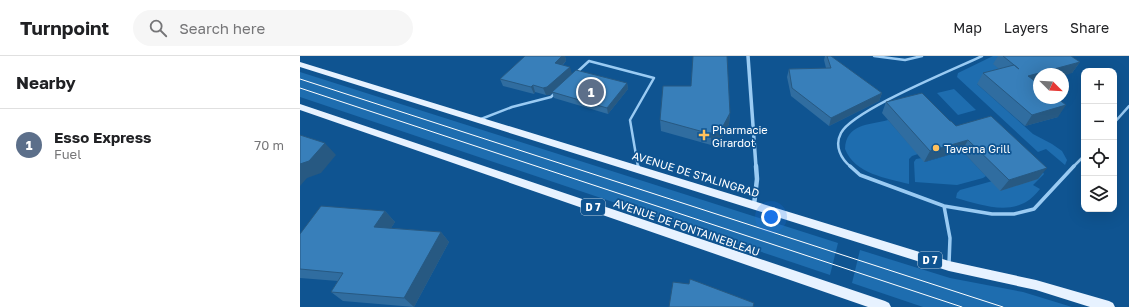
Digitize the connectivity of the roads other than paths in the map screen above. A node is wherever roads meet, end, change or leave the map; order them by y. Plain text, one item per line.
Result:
1 (748, 56) edge
2 (874, 56) edge
3 (922, 56) edge
4 (982, 56) edge
5 (300, 64) edge
6 (573, 76) edge
7 (562, 86) edge
8 (1129, 106) edge
9 (300, 107) edge
10 (480, 120) junction
11 (1117, 120) edge
12 (1081, 159) edge
13 (638, 170) junction
14 (754, 206) junction
15 (944, 206) junction
16 (949, 266) junction
17 (885, 307) edge
18 (1109, 307) edge

1 - 14 street
2 - 3 lane
4 - 15 lane
5 - 10 main road, AVENUE DE STALINGRAD / D 7
6 - 13 lane
7 - 10 lane
8 - 11 lane
9 - 17 main road, AVENUE DE FONTAINEBLEAU / D 7
10 - 13 main road, AVENUE DE STALINGRAD / D 7
12 - 15 lane
13 - 14 main road, AVENUE DE STALINGRAD / D 7
14 - 16 main road, AVENUE DE STALINGRAD / D 7
15 - 16 lane
16 - 18 main road, AVENUE DE STALINGRAD / D 7

